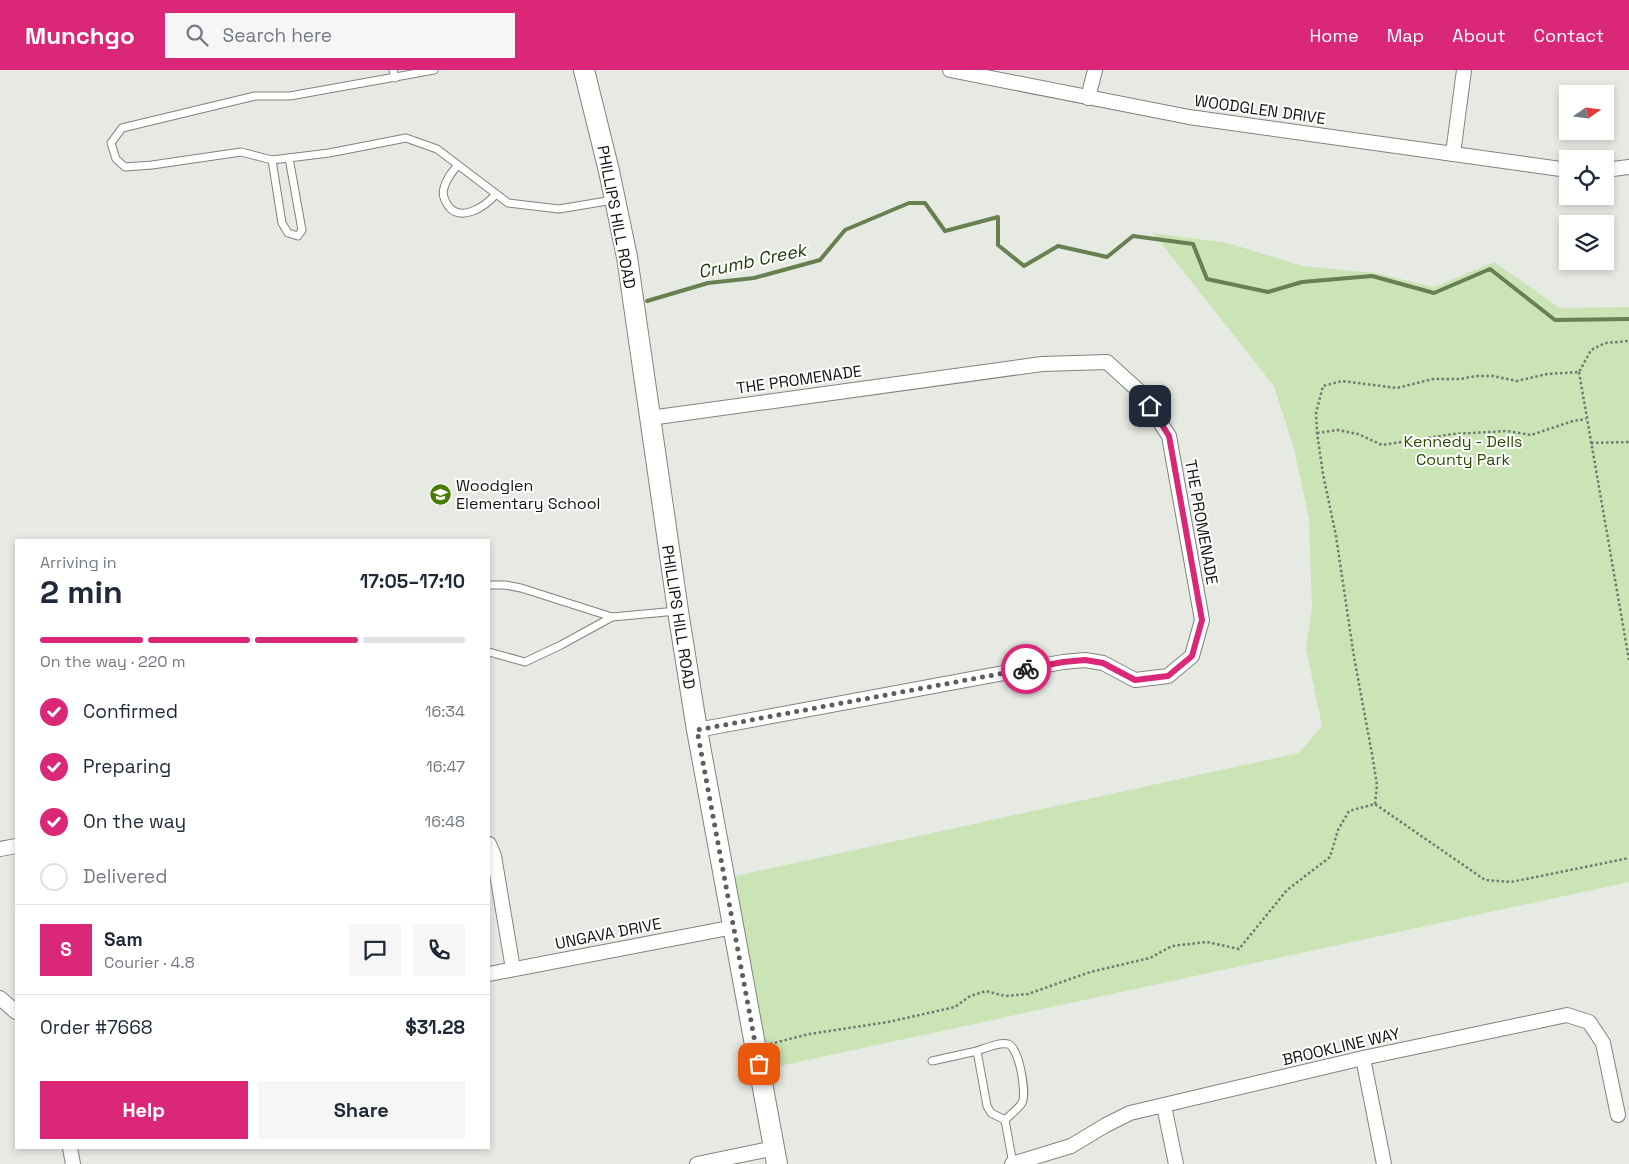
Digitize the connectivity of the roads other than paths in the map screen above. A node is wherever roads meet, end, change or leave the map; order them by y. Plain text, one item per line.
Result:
1 (434, 70) edge
2 (584, 70) edge
3 (950, 70) edge
4 (1095, 70) edge
5 (1464, 70) edge
6 (394, 74) edge
7 (1088, 98) junction
8 (1453, 154) junction
9 (289, 158) junction
10 (272, 160) junction
11 (458, 165) junction
12 (1629, 166) edge
13 (1614, 168) edge
14 (1559, 169) edge
15 (496, 194) junction
16 (615, 199) junction
17 (650, 418) junction
18 (490, 585) edge
19 (678, 611) junction
20 (612, 617) junction
21 (490, 652) edge
22 (697, 730) junction
23 (15, 846) edge
24 (490, 846) edge
25 (0, 849) edge
26 (734, 927) junction
27 (513, 969) junction
28 (490, 974) edge
29 (0, 998) edge
30 (15, 1011) edge
31 (977, 1050) junction
32 (1363, 1058) junction
33 (932, 1062) dead end
34 (1164, 1106) junction
35 (1618, 1115) dead end
36 (1005, 1120) junction
37 (70, 1149) edge
38 (776, 1156) edge
39 (73, 1164) edge
40 (697, 1164) edge
41 (1013, 1164) edge
42 (1176, 1164) edge
43 (1384, 1164) edge

1 - 6 lane
2 - 16 street, PHILLIPS HILL ROAD
3 - 7 street, WOODGLEN DRIVE
4 - 7 street
5 - 8 street
6 - 10 lane
7 - 8 street, WOODGLEN DRIVE
8 - 14 street, WOODGLEN DRIVE
9 - 10 lane
9 - 10 lane
9 - 11 lane
11 - 15 lane
11 - 15 lane
12 - 13 street
15 - 16 lane
16 - 17 street, PHILLIPS HILL ROAD
17 - 19 street, PHILLIPS HILL ROAD
17 - 22 street, THE PROMENADE
18 - 20 lane
19 - 20 lane
19 - 22 street, PHILLIPS HILL ROAD
20 - 21 lane
22 - 26 street, PHILLIPS HILL ROAD
23 - 25 street
24 - 27 street
26 - 27 street, UNGAVA DRIVE
26 - 38 street, PHILLIPS HILL ROAD
27 - 28 street, UNGAVA DRIVE
29 - 30 street
31 - 33 lane
31 - 36 lane
31 - 36 lane
32 - 34 street, BROOKLINE WAY
32 - 35 street, BROOKLINE WAY
32 - 43 street
34 - 41 street, BROOKLINE WAY
34 - 42 street
36 - 41 lane
37 - 39 street
38 - 40 street

